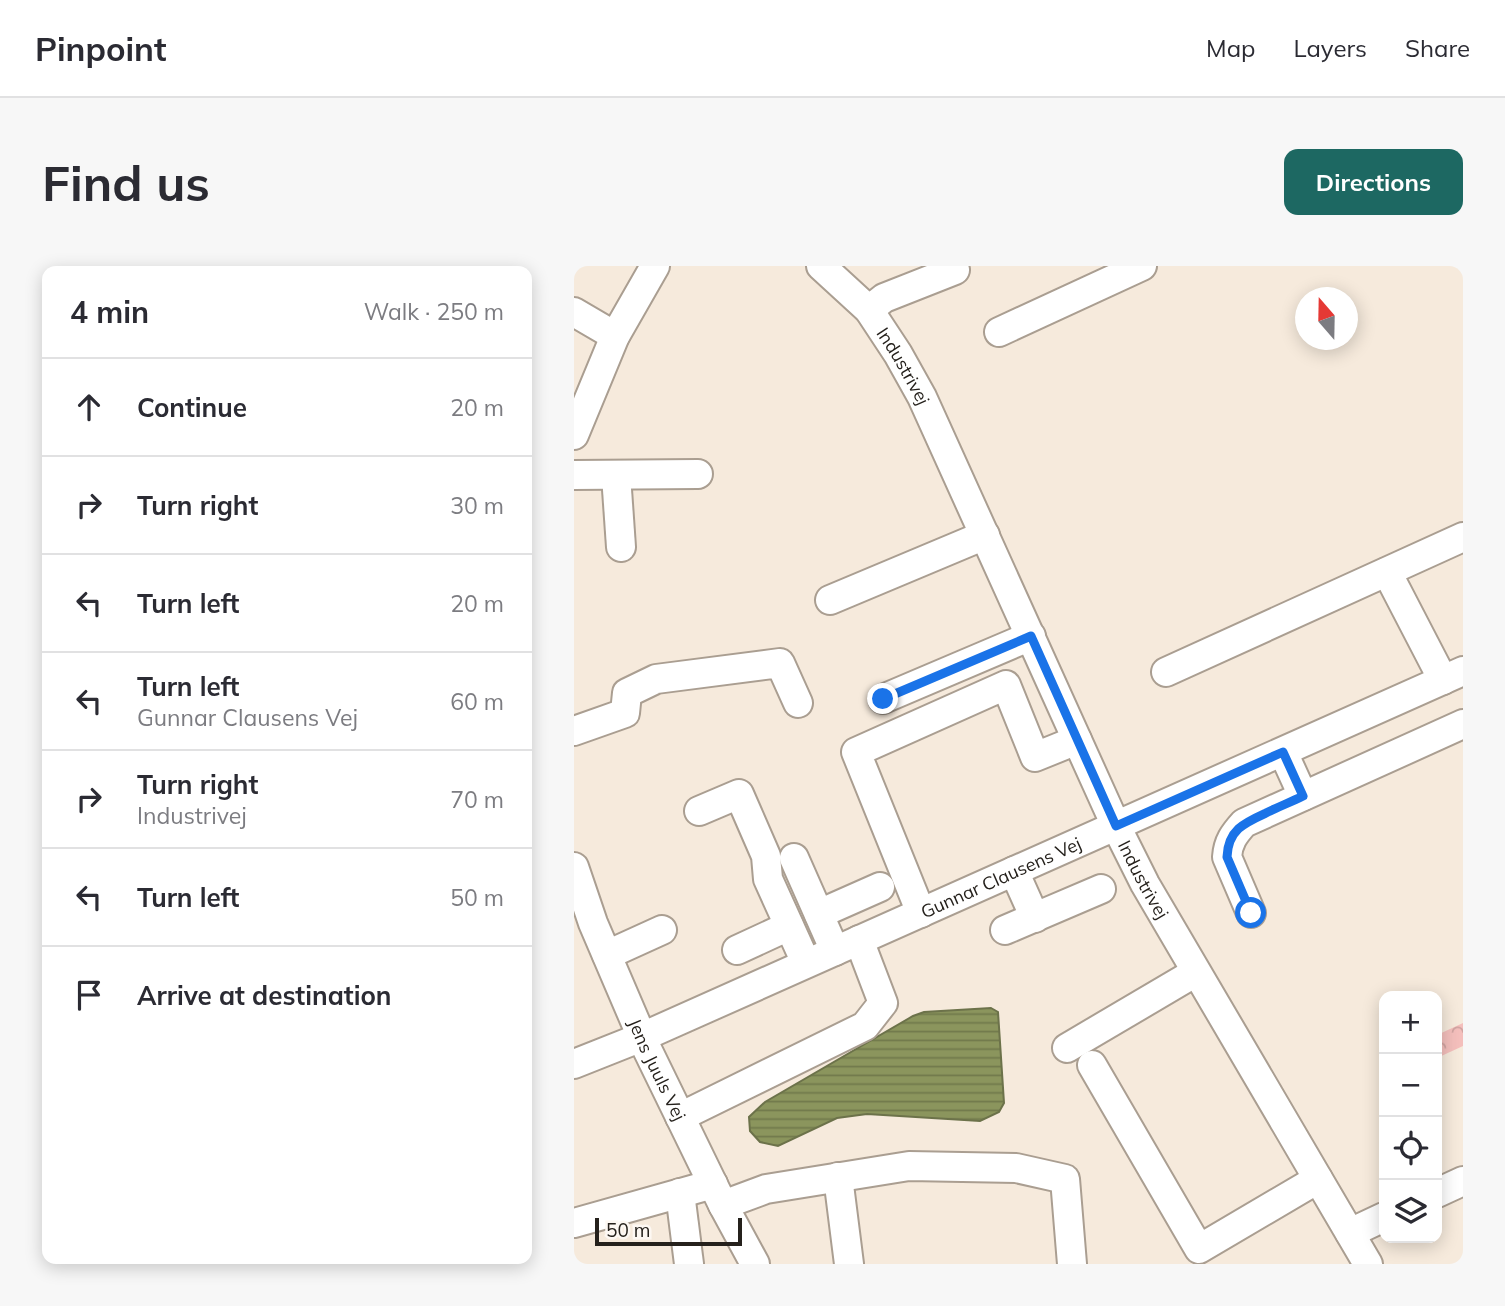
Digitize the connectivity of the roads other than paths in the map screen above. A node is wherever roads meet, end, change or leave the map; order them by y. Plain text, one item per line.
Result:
1 (655, 266) edge
2 (821, 266) edge
3 (1142, 266) edge
4 (955, 270) dead end
5 (907, 276) edge
6 (869, 310) junction
7 (574, 312) edge
8 (999, 331) dead end
9 (615, 336) junction
10 (574, 435) edge
11 (698, 474) dead end
12 (574, 475) edge
13 (615, 475) junction
14 (985, 535) junction
15 (1463, 537) edge
16 (621, 547) dead end
17 (1387, 572) junction
18 (830, 600) dead end
19 (1031, 636) junction
20 (1166, 672) dead end
21 (1453, 675) edge
22 (883, 699) dead end
23 (798, 703) dead end
24 (1463, 724) edge
25 (574, 731) edge
26 (1077, 740) junction
27 (1283, 752) junction
28 (1303, 796) junction
29 (699, 811) dead end
30 (1116, 826) junction
31 (794, 858) dead end
32 (1014, 871) junction
33 (575, 873) edge
34 (880, 887) dead end
35 (1101, 889) dead end
36 (921, 913) junction
37 (1251, 913) dead end
38 (819, 914) junction
39 (1035, 918) junction
40 (789, 926) junction
41 (663, 930) dead end
42 (1005, 930) dead end
43 (847, 945) junction
44 (737, 950) dead end
45 (607, 955) junction
46 (806, 963) junction
47 (1196, 972) junction
48 (642, 1037) junction
49 (1067, 1048) dead end
50 (574, 1064) edge
51 (1092, 1065) dead end
52 (680, 1117) junction
53 (838, 1177) junction
54 (1318, 1179) junction
55 (1463, 1181) edge
56 (1442, 1191) edge
57 (680, 1193) junction
58 (718, 1195) junction
59 (1379, 1219) edge
60 (574, 1223) edge
61 (1349, 1233) junction
62 (689, 1264) edge
63 (755, 1264) edge
64 (849, 1264) edge
65 (1072, 1264) edge
66 (1368, 1264) edge

1 - 9 street
2 - 6 street, Industrivej
3 - 8 street
4 - 5 street
5 - 6 street
6 - 14 street, Industrivej
7 - 9 street
9 - 10 street
11 - 13 street
12 - 13 street
13 - 16 street
14 - 18 street
14 - 19 street, Industrivej
15 - 17 street
17 - 20 street
17 - 21 street
19 - 22 street
19 - 26 street, Industrivej
21 - 27 street, Gunnar Clausens Vej
23 - 25 street
24 - 28 street
26 - 30 street, Industrivej
26 - 36 street
27 - 28 street
27 - 30 street, Gunnar Clausens Vej
28 - 37 street
29 - 40 street
30 - 32 street, Gunnar Clausens Vej
30 - 47 street, Industrivej
31 - 38 street
32 - 36 street, Gunnar Clausens Vej
32 - 39 street
33 - 45 street, Jens Juuls Vej
34 - 38 street
35 - 39 street
36 - 43 street, Gunnar Clausens Vej
38 - 43 street
39 - 42 street
40 - 44 street
40 - 46 street
41 - 45 street
43 - 46 street, Gunnar Clausens Vej
43 - 52 street
45 - 48 street, Jens Juuls Vej
46 - 48 street, Gunnar Clausens Vej
47 - 49 street
47 - 54 street, Industrivej
48 - 50 street, Gunnar Clausens Vej
48 - 52 street, Jens Juuls Vej
51 - 54 street
52 - 58 street, Jens Juuls Vej
53 - 58 street
53 - 64 street
53 - 65 street
54 - 61 street, Industrivej
55 - 56 street
57 - 58 street
57 - 60 street
57 - 62 street
58 - 63 street, Jens Juuls Vej
59 - 61 street
61 - 66 street, Industrivej

